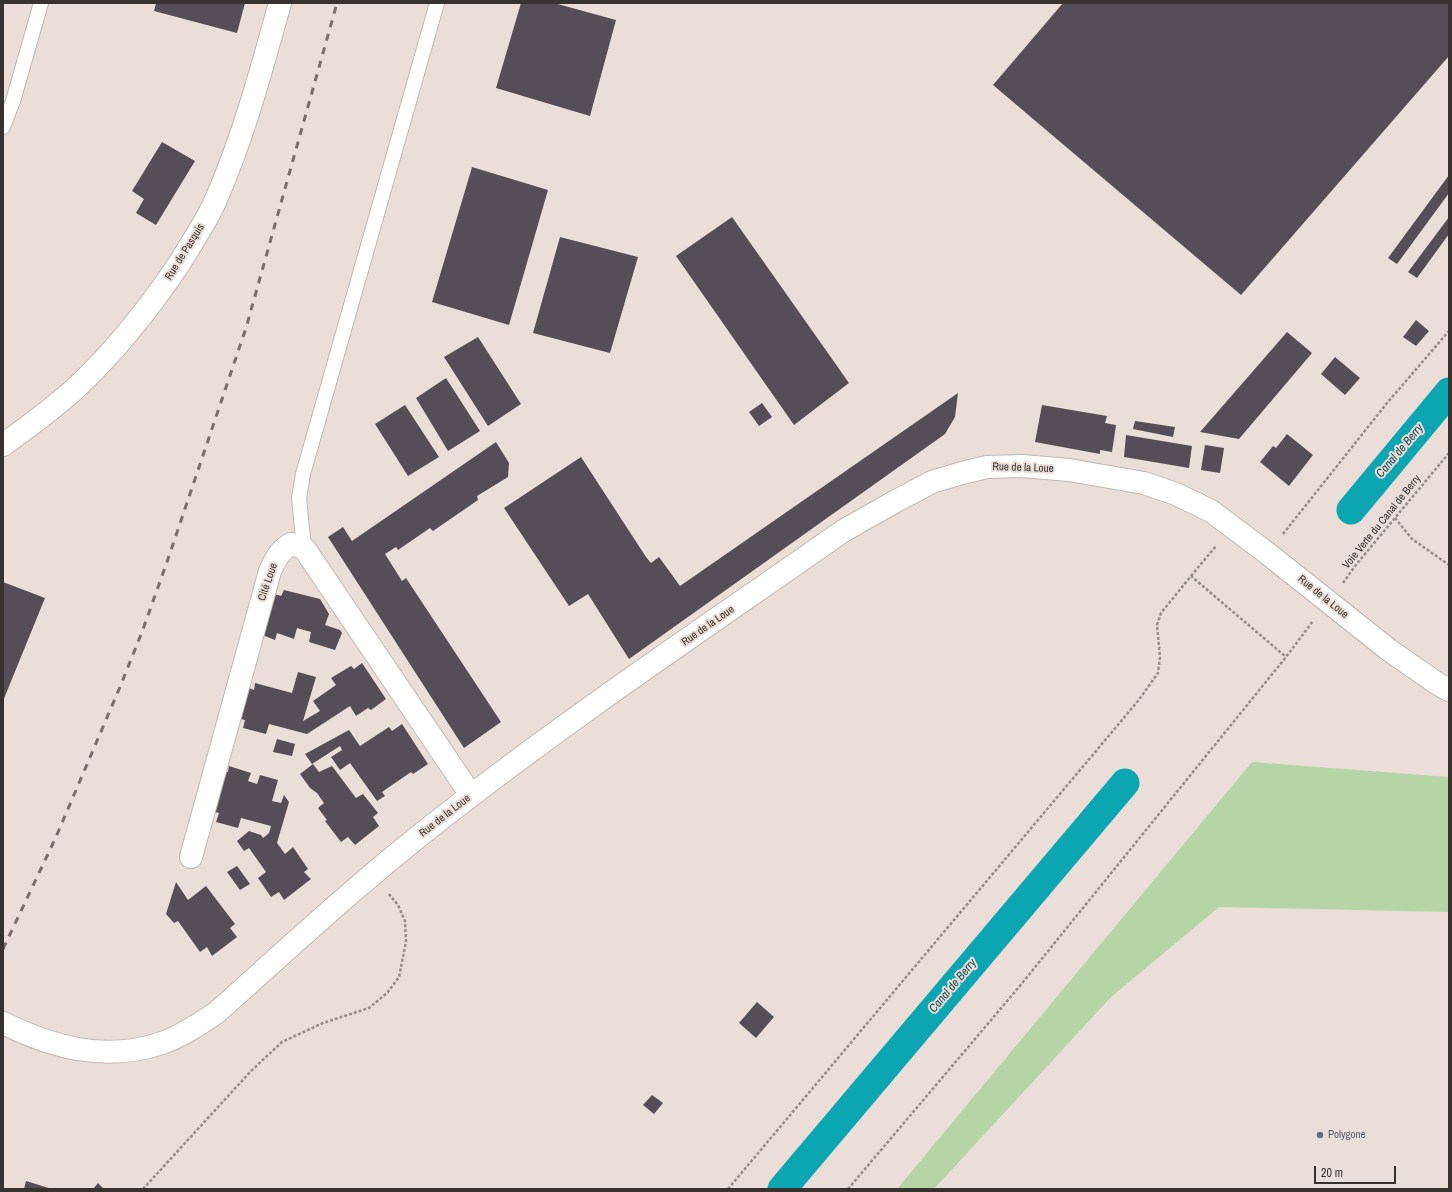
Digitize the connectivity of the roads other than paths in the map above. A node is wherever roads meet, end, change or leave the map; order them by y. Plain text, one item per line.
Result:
1 (41, 3) edge
2 (280, 3) edge
3 (437, 3) edge
4 (3, 127) edge
5 (3, 445) edge
6 (304, 548) junction
7 (1449, 690) edge
8 (471, 795) junction
9 (191, 857) dead end
10 (3, 1023) edge

1 - 4 lane
2 - 5 street, Rue de Pasquis
3 - 6 lane
6 - 8 street
6 - 9 street, Cité Loue
7 - 8 street, Rue de la Loue
8 - 10 street, Rue de la Loue

